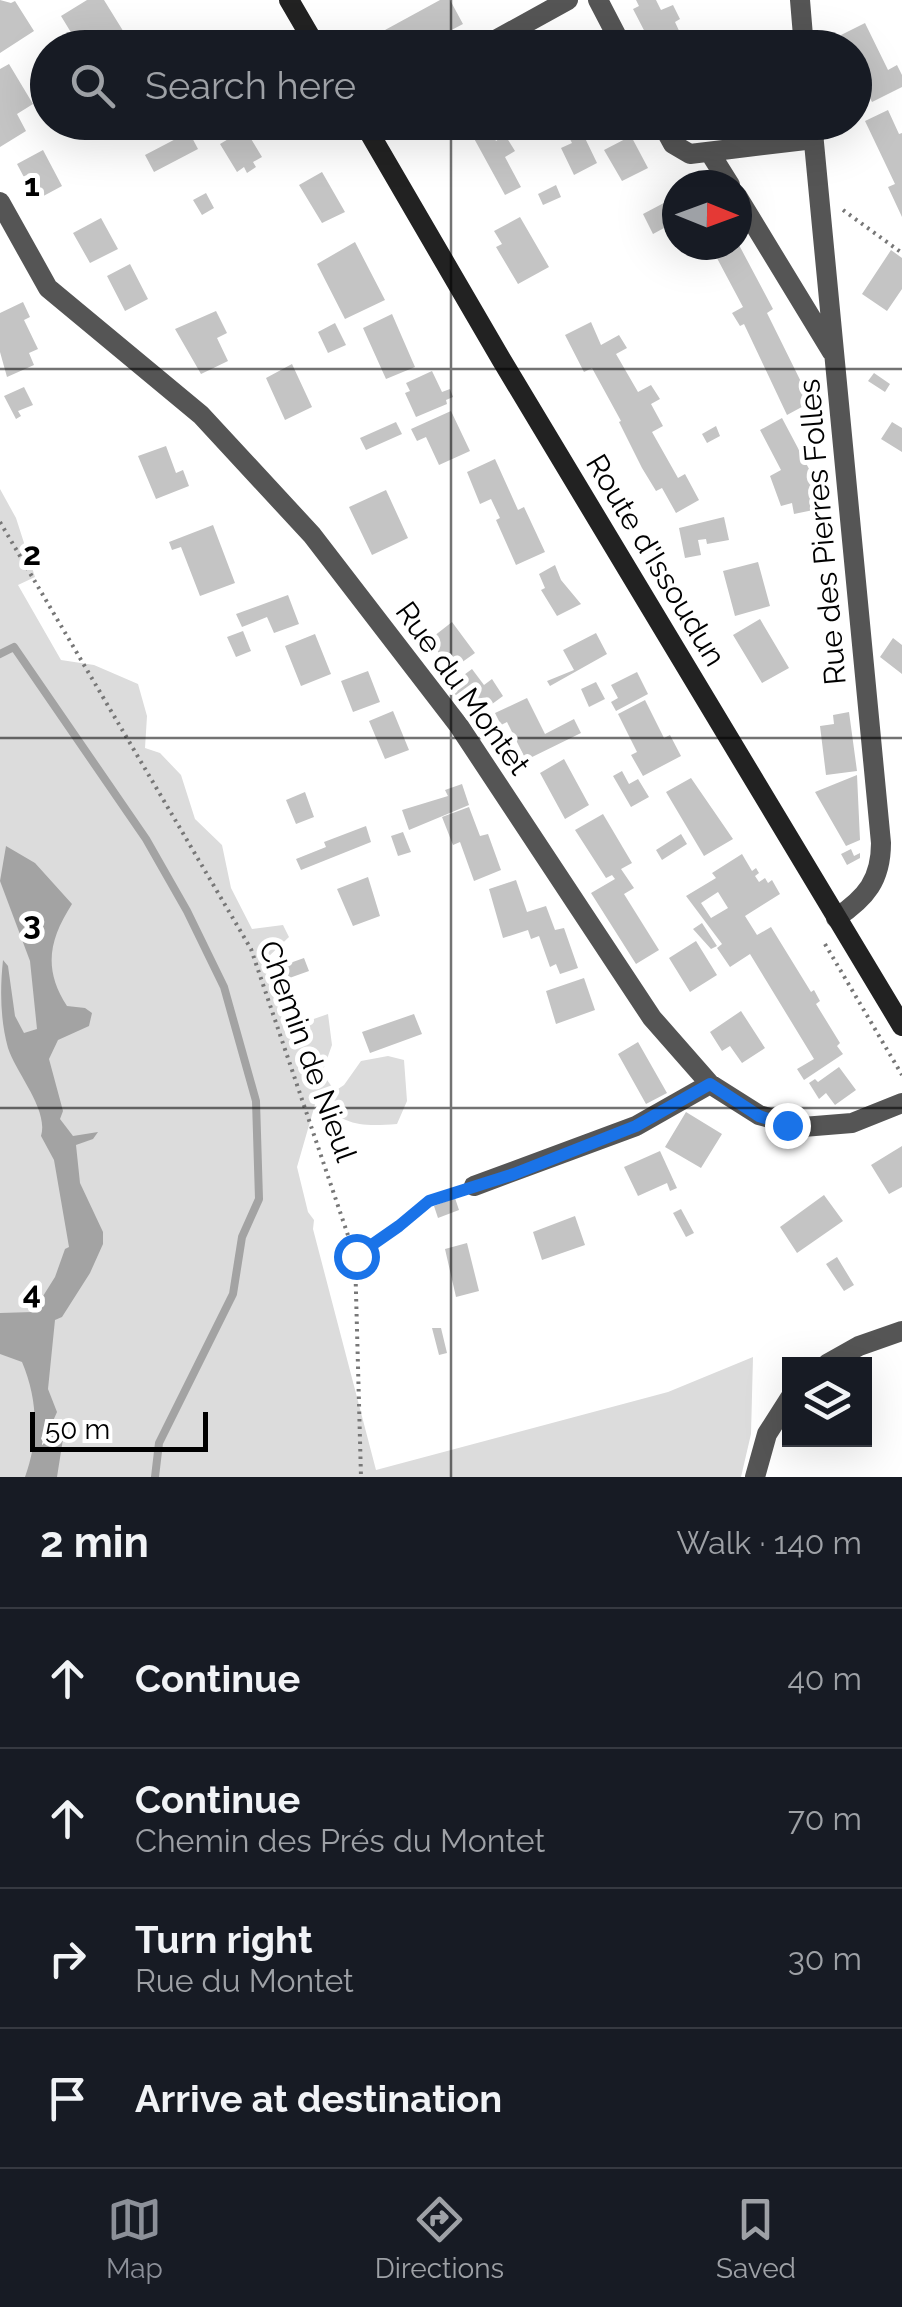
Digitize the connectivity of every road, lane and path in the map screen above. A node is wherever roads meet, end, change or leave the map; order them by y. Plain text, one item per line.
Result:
1 (289, 0) edge
2 (568, 0) edge
3 (598, 0) edge
4 (800, 0) edge
5 (306, 30) edge
6 (514, 30) edge
7 (614, 30) edge
8 (802, 30) edge
9 (373, 140) edge
10 (670, 140) edge
11 (771, 140) edge
12 (814, 140) edge
13 (710, 153) junction
14 (721, 170) edge
15 (819, 193) junction
16 (0, 202) edge
17 (752, 221) edge
18 (902, 252) edge
19 (836, 358) junction
20 (0, 522) edge
21 (836, 918) junction
22 (902, 1026) edge
23 (710, 1084) junction
24 (902, 1103) edge
25 (474, 1186) joint
26 (356, 1256) junction
27 (898, 1333) edge
28 (839, 1357) edge
29 (782, 1411) edge
30 (360, 1477) edge
31 (755, 1477) edge

1 - 5 main road
2 - 6 street
3 - 7 street
4 - 8 street
9 - 21 main road, Route d'Issoudun
10 - 13 street
11 - 13 street
12 - 15 street, Rue des Pierres Folles
13 - 14 street
15 - 18 path
15 - 19 street, Rue des Pierres Folles
16 - 23 street, Rue du Montet
17 - 19 street
19 - 21 street, Rue des Pierres Folles
20 - 26 path, Chemin de Nieul
21 - 22 main road, Route d'Issoudun
23 - 24 street, Rue du Montet
23 - 25 street
25 - 26 path
26 - 30 path, Chemin de Nieul
27 - 28 street
29 - 31 street

